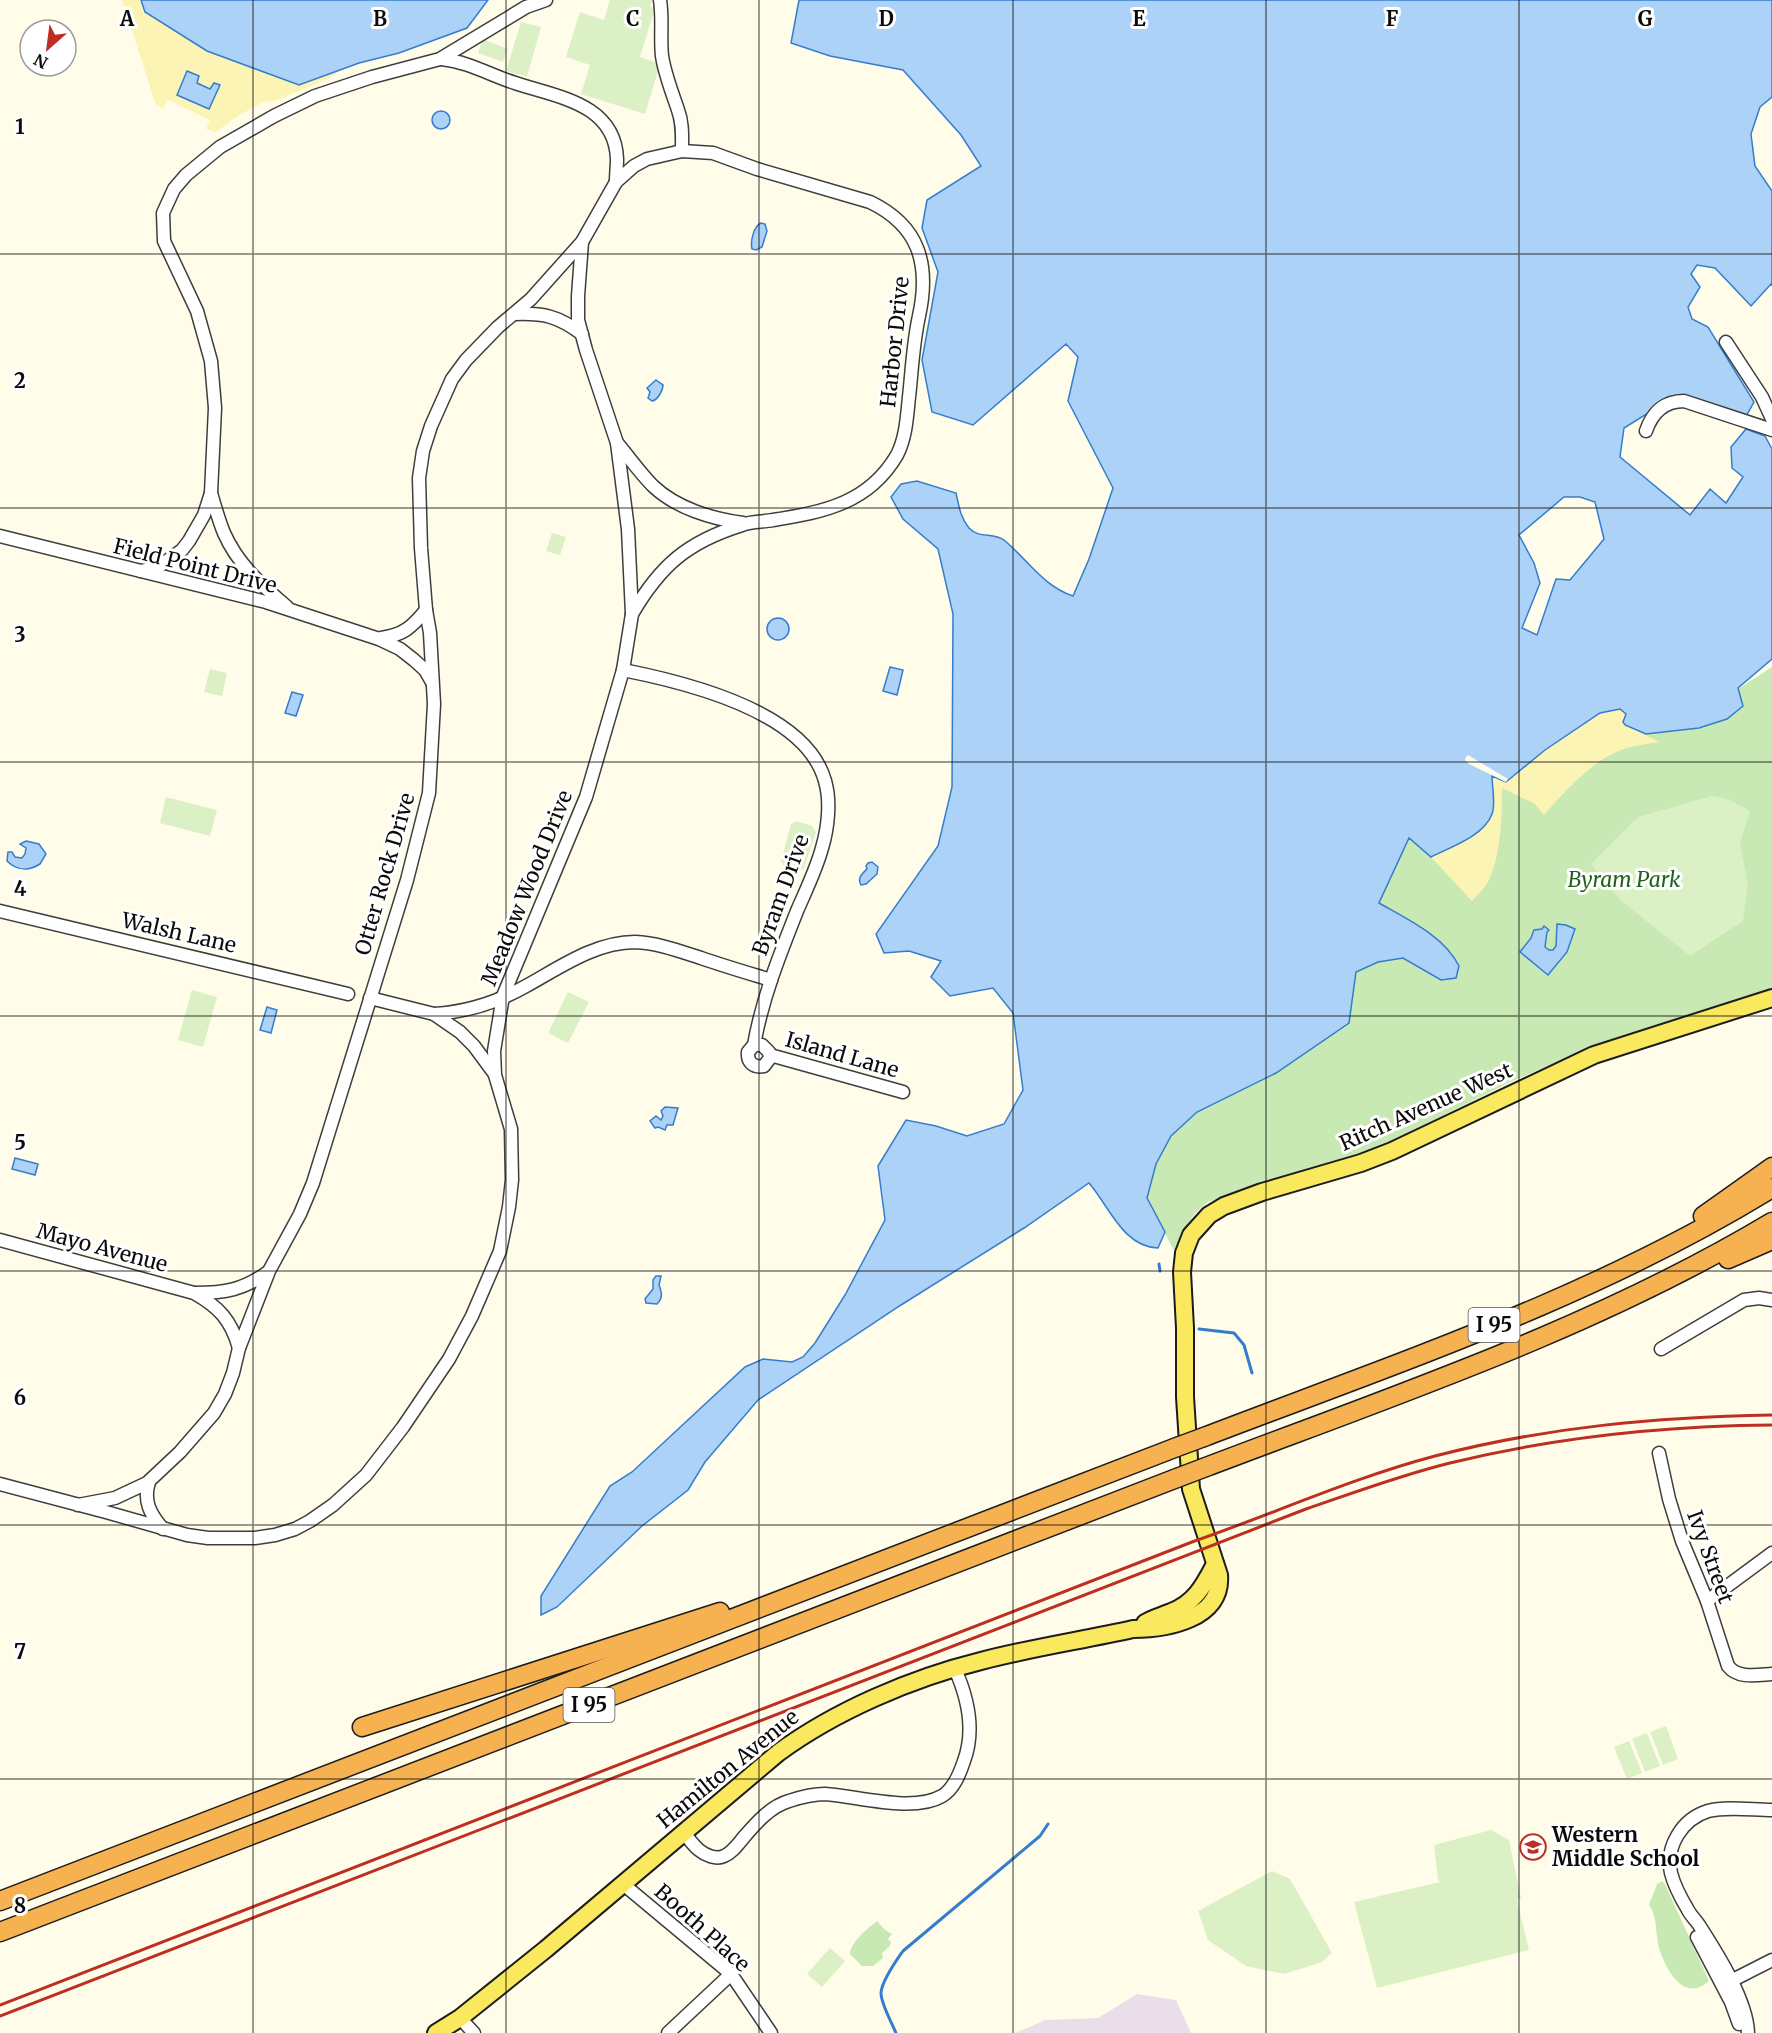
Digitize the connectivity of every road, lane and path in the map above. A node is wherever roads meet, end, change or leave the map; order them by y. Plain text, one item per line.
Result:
1 (546, 0) edge
2 (660, 0) edge
3 (440, 59) junction
4 (682, 151) junction
5 (616, 182) junction
6 (582, 242) junction
7 (514, 314) junction
8 (582, 334) junction
9 (1726, 342) dead end
10 (1772, 419) edge
11 (1772, 430) edge
12 (1646, 431) dead end
13 (617, 443) junction
14 (211, 494) junction
15 (744, 524) junction
16 (0, 536) edge
17 (141, 572) junction
18 (289, 610) junction
19 (426, 610) junction
20 (632, 614) junction
21 (379, 639) junction
22 (623, 670) junction
23 (432, 684) junction
24 (0, 911) edge
25 (771, 980) junction
26 (348, 994) dead end
27 (503, 996) junction
28 (370, 998) junction
29 (1772, 998) edge
30 (434, 1014) junction
31 (754, 1045) junction
32 (770, 1055) junction
33 (495, 1075) junction
34 (903, 1092) dead end
35 (1772, 1167) edge
36 (1772, 1188) edge
37 (1772, 1222) edge
38 (0, 1240) edge
39 (1772, 1240) edge
40 (269, 1271) junction
41 (1605, 1278) junction
42 (194, 1293) junction
43 (1772, 1300) edge
44 (1621, 1303) junction
45 (239, 1348) junction
46 (1660, 1349) dead end
47 (1185, 1397) joint
48 (1659, 1453) dead end
49 (149, 1482) junction
50 (0, 1484) edge
51 (78, 1505) junction
52 (163, 1529) junction
53 (1772, 1553) edge
54 (834, 1580) junction
55 (1707, 1601) junction
56 (955, 1669) junction
57 (1772, 1674) edge
58 (362, 1727) dead end
59 (1772, 1810) edge
60 (684, 1833) junction
61 (623, 1884) junction
62 (0, 1901) edge
63 (4, 1931) edge
64 (1772, 1960) edge
65 (731, 1974) junction
66 (1727, 1983) junction
67 (460, 2018) junction
68 (436, 2033) edge
69 (474, 2033) edge
70 (668, 2033) edge
71 (771, 2033) edge
72 (1741, 2033) edge
73 (1748, 2033) edge

1 - 3 street
2 - 4 street
3 - 5 street
3 - 14 street
4 - 5 street, Harbor Drive
4 - 15 street, Harbor Drive
5 - 6 street, Harbor Drive
6 - 7 street, Otter Rock Drive
6 - 8 street, Meadow Wood Drive
7 - 8 street
7 - 19 street, Otter Rock Drive
8 - 13 street, Meadow Wood Drive
9 - 10 street
11 - 12 street
13 - 15 street, Harbor Drive
13 - 20 street, Meadow Wood Drive
14 - 17 street
14 - 18 street
15 - 20 street, Harbor Drive
16 - 17 street, Field Point Drive
17 - 18 street, Field Point Drive
18 - 21 street, Field Point Drive
19 - 21 street
19 - 23 street, Otter Rock Drive
20 - 22 street, Meadow Wood Drive
21 - 23 street, Field Point Drive
22 - 25 street, Byram Drive
22 - 27 street, Meadow Wood Drive
23 - 28 street, Otter Rock Drive
24 - 26 street, Walsh Lane
25 - 27 street
25 - 31 street, Byram Drive
27 - 30 street
27 - 33 street, Meadow Wood Drive
28 - 30 street
28 - 40 street, Otter Rock Drive
29 - 47 main road, Ritch Avenue West
30 - 33 street
31 - 32 street
31 - 32 street, Byram Drive
32 - 34 street, Island Lane
33 - 52 street, Meadow Wood Drive
35 - 41 highway
36 - 41 highway, I 95
37 - 44 highway, I 95
38 - 42 street, Mayo Avenue
39 - 44 highway
40 - 42 street, Mayo Avenue
40 - 45 street, Otter Rock Drive
41 - 54 highway, I 95, bridge
42 - 45 street, Mayo Avenue
43 - 46 street
44 - 63 highway, I 95, bridge
45 - 49 street, Otter Rock Drive
47 - 56 main road, Hamilton Avenue
48 - 55 street, Ivy Street
49 - 51 street, Otter Rock Drive
49 - 52 street
50 - 51 street, Meadow Wood Drive
51 - 52 street, Meadow Wood Drive
53 - 55 street
54 - 58 highway
54 - 62 highway, I 95
55 - 57 street, Ivy Street
56 - 60 main road, Hamilton Avenue
56 - 60 street
59 - 66 street
60 - 61 main road, Hamilton Avenue
61 - 65 street, Booth Place
61 - 67 main road, Hamilton Avenue
64 - 66 street
65 - 70 street
65 - 71 street, Booth Place
66 - 72 street
66 - 73 street
67 - 68 main road, Hamilton Avenue
67 - 69 street

